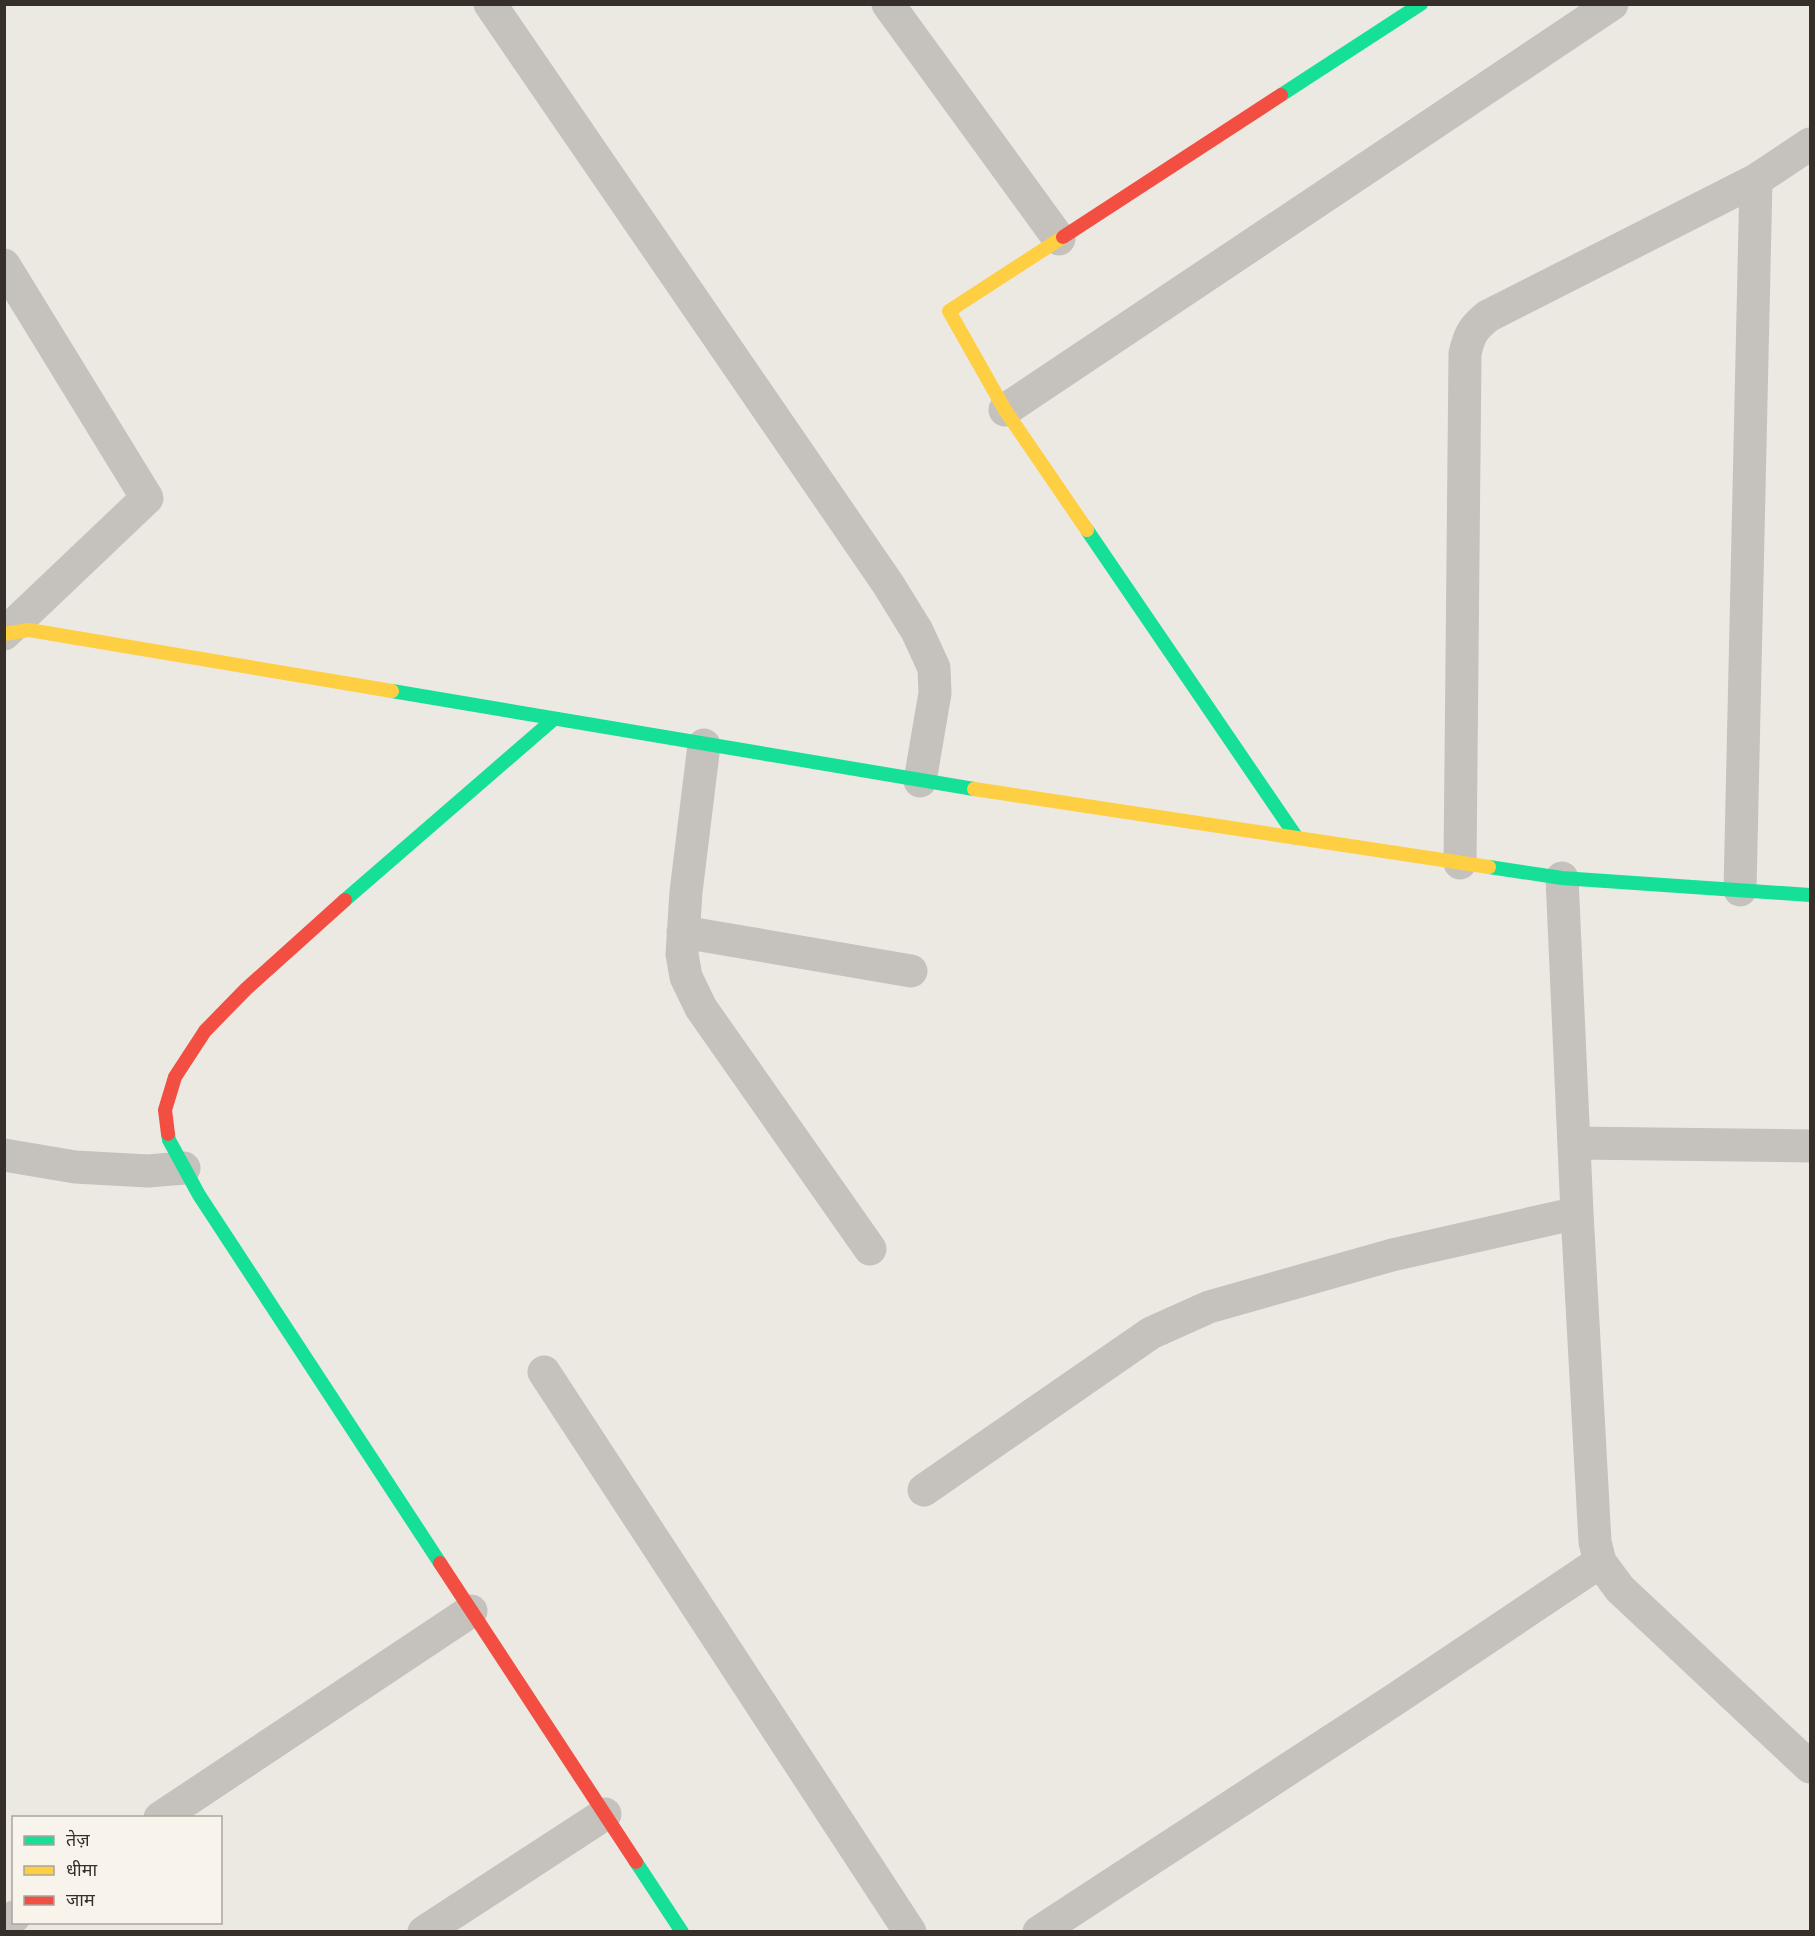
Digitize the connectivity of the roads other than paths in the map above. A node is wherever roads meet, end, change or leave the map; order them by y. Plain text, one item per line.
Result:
1 (489, 4) edge
2 (888, 4) edge
3 (1421, 4) edge
4 (1612, 4) edge
5 (1810, 144) edge
6 (1756, 180) junction
7 (1059, 239) junction
8 (4, 265) edge
9 (1005, 410) junction
10 (4, 634) edge
11 (554, 719) junction
12 (704, 745) junction
13 (920, 781) junction
14 (1297, 838) junction
15 (1460, 863) junction
16 (1562, 878) junction
17 (1740, 890) junction
18 (1810, 895) edge
19 (683, 932) junction
20 (911, 971) dead end
21 (1574, 1143) junction
22 (1810, 1146) edge
23 (4, 1155) edge
24 (184, 1168) junction
25 (1577, 1213) junction
26 (870, 1249) dead end
27 (544, 1372) dead end
28 (924, 1490) dead end
29 (1600, 1562) junction
30 (471, 1611) junction
31 (1810, 1767) edge
32 (605, 1814) junction
33 (163, 1816) edge
34 (424, 1932) edge
35 (682, 1932) edge
36 (910, 1932) edge
37 (1039, 1932) edge

1 - 13 street
2 - 7 street
3 - 7 street
4 - 9 street
5 - 6 street
6 - 15 street
6 - 17 street
7 - 9 street
8 - 10 street
9 - 14 street
10 - 11 street
11 - 12 street
11 - 24 street
12 - 13 street
12 - 19 street
13 - 14 street
14 - 15 street
15 - 16 street
16 - 17 street
16 - 21 street
17 - 18 street
19 - 20 street
19 - 26 street
21 - 22 street
21 - 25 street
23 - 24 street
24 - 30 street
25 - 28 street
25 - 29 street
27 - 36 street
29 - 31 street
29 - 37 street
30 - 32 street
30 - 33 street
32 - 34 street
32 - 35 street

